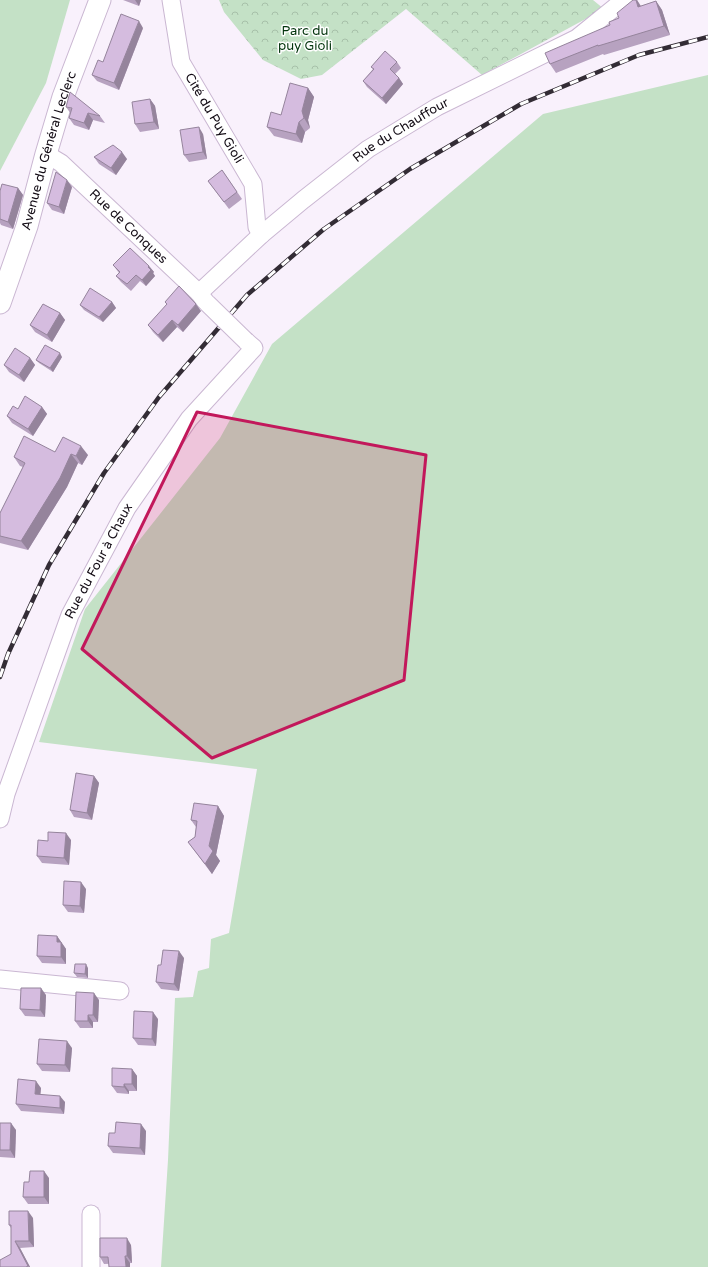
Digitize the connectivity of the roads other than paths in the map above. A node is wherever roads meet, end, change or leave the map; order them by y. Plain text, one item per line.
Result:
1 (100, 0) edge
2 (171, 0) edge
3 (624, 0) edge
4 (46, 154) junction
5 (261, 235) junction
6 (203, 298) junction
7 (0, 303) edge
8 (246, 341) joint
9 (0, 819) edge
10 (0, 979) edge
11 (120, 992) dead end
12 (91, 1214) dead end
13 (91, 1267) edge

1 - 4 street, Avenue du Général Leclerc
2 - 5 street, Cité du Puy Gioli
3 - 5 street, Rue du Chauffour
4 - 6 street, Rue de Conques
4 - 7 street, Avenue du Général Leclerc
5 - 6 street, Rue du Chauffour
6 - 8 street, Rue de Conques, bridge
8 - 9 street, Rue du Four à Chaux
10 - 11 street
12 - 13 street

